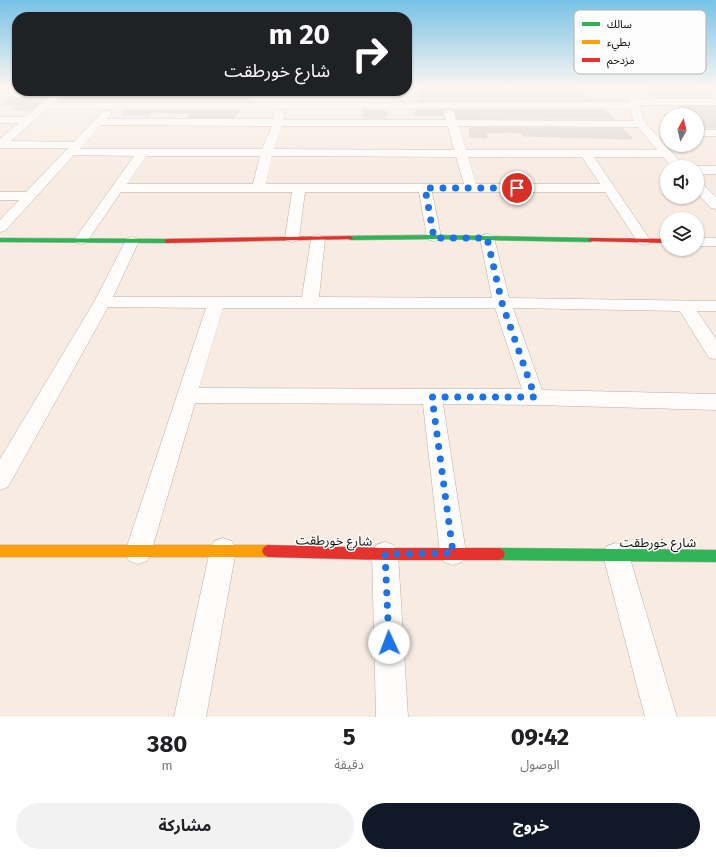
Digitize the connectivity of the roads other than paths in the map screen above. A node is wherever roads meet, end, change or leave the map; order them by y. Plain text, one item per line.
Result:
1 (26, 120) edge
2 (579, 120) edge
3 (640, 120) edge
4 (99, 122) joint
5 (452, 122) junction
6 (278, 123) junction
7 (581, 123) junction
8 (641, 124) junction
9 (649, 133) junction
10 (660, 133) edge
11 (704, 133) edge
12 (716, 133) edge
13 (1, 145) edge
14 (74, 148) junction
15 (267, 152) junction
16 (142, 153) junction
17 (462, 154) junction
18 (586, 154) junction
19 (667, 154) junction
20 (673, 160) edge
21 (704, 170) edge
22 (716, 170) edge
23 (117, 188) junction
24 (259, 188) junction
25 (299, 188) junction
26 (425, 188) junction
27 (471, 188) junction
28 (608, 188) junction
29 (704, 193) edge
30 (0, 196) edge
31 (28, 196) junction
32 (716, 205) edge
33 (0, 228) edge
34 (292, 238) junction
35 (434, 238) junction
36 (487, 238) junction
37 (318, 239) junction
38 (0, 240) edge
39 (81, 240) junction
40 (132, 241) junction
41 (644, 241) junction
42 (660, 241) edge
43 (704, 242) edge
44 (716, 242) edge
45 (102, 302) junction
46 (216, 302) junction
47 (310, 302) junction
48 (502, 303) junction
49 (685, 306) junction
50 (716, 306) edge
51 (716, 353) edge
52 (187, 395) junction
53 (432, 397) junction
54 (535, 397) junction
55 (716, 402) edge
56 (0, 480) edge
57 (223, 550) junction
58 (0, 551) edge
59 (138, 552) junction
60 (453, 553) junction
61 (385, 554) junction
62 (616, 555) junction
63 (716, 556) edge
64 (190, 717) edge
65 (392, 717) edge
66 (661, 717) edge

1 - 13 street
2 - 7 street
3 - 8 street
4 - 6 street
4 - 14 street
5 - 6 street
5 - 7 street
5 - 17 street
6 - 15 street
7 - 8 street
8 - 9 street
9 - 10 street
9 - 19 street
11 - 12 street
13 - 14 street
14 - 16 street
14 - 31 street
15 - 16 street
15 - 17 street
15 - 24 street
16 - 23 street
17 - 18 street
17 - 27 street
18 - 19 street
18 - 28 street
19 - 20 street
21 - 22 street
23 - 24 street
23 - 39 street
24 - 25 street
25 - 26 street
25 - 34 street
26 - 27 street
26 - 35 street
27 - 28 street
28 - 41 street
29 - 32 street
30 - 31 street
31 - 33 street
34 - 37 street
34 - 40 street
35 - 36 street
35 - 37 street
36 - 41 street
36 - 48 street
37 - 47 street
38 - 39 street
39 - 40 street
40 - 45 street
41 - 42 street
43 - 44 street
45 - 46 street
45 - 56 street
46 - 47 street
46 - 52 street
47 - 48 street
48 - 49 street
48 - 54 street
49 - 50 street
49 - 51 street
52 - 53 street
52 - 59 street
53 - 54 street
53 - 60 street
54 - 55 street
57 - 59 street, شارع خورطقت
57 - 61 street, شارع خورطقت
57 - 64 street
58 - 59 street, شارع خورطقت
60 - 61 street, شارع خورطقت
60 - 62 street, شارع خورطقت
61 - 65 street
62 - 63 street, شارع خورطقت
62 - 66 street

